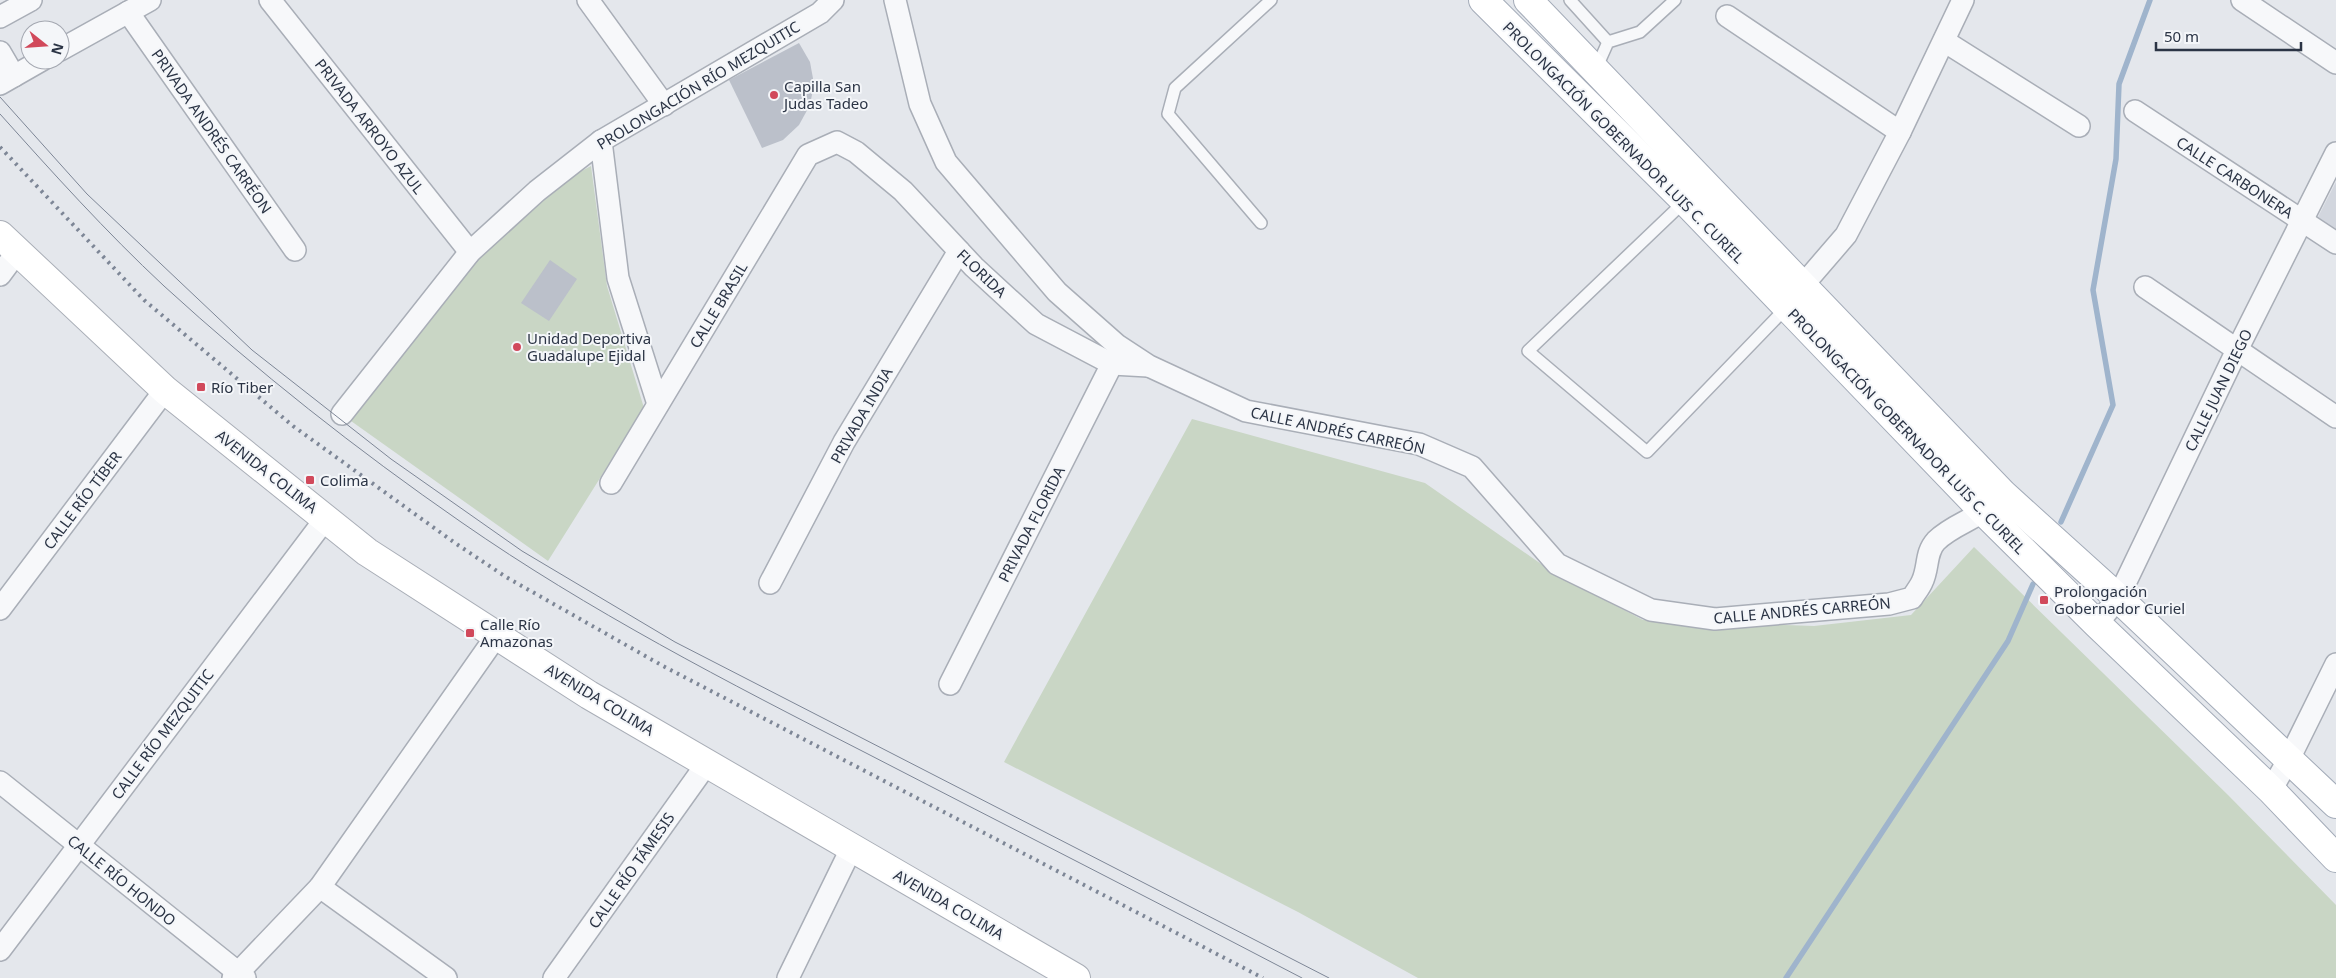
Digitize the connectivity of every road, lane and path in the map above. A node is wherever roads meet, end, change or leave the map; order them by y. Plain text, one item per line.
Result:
1 (31, 0) edge
2 (150, 0) edge
3 (270, 0) edge
4 (588, 0) edge
5 (833, 0) edge
6 (895, 0) edge
7 (1271, 0) edge
8 (1483, 0) edge
9 (1528, 0) edge
10 (1570, 0) edge
11 (1675, 0) edge
12 (2242, 0) edge
13 (1959, 2) edge
14 (128, 12) junction
15 (1727, 16) dead end
16 (0, 17) edge
17 (1944, 41) junction
18 (1608, 42) junction
19 (70, 44) edge
20 (0, 52) edge
21 (2336, 63) edge
22 (24, 70) edge
23 (1595, 71) junction
24 (7, 80) edge
25 (664, 105) junction
26 (2135, 111) dead end
27 (2079, 126) dead end
28 (1900, 132) junction
29 (601, 141) junction
30 (837, 142) joint
31 (2336, 153) edge
32 (1685, 201) junction
33 (2302, 221) junction
34 (1261, 223) dead end
35 (9, 243) edge
36 (2336, 243) edge
37 (295, 250) dead end
38 (959, 251) junction
39 (470, 252) junction
40 (0, 275) edge
41 (1803, 285) junction
42 (2145, 287) dead end
43 (1787, 307) junction
44 (2237, 350) junction
45 (1112, 364) junction
46 (1148, 366) junction
47 (165, 390) junction
48 (658, 404) junction
49 (342, 414) dead end
50 (2336, 417) edge
51 (611, 482) dead end
52 (1994, 503) junction
53 (326, 518) junction
54 (770, 583) dead end
55 (2118, 598) junction
56 (0, 609) edge
57 (2097, 624) junction
58 (497, 634) junction
59 (2336, 664) edge
60 (950, 684) dead end
61 (2289, 760) junction
62 (708, 762) junction
63 (0, 782) edge
64 (2271, 790) junction
65 (2336, 804) edge
66 (78, 845) junction
67 (852, 847) junction
68 (2336, 858) edge
69 (320, 887) junction
70 (0, 950) edge
71 (238, 976) edge
72 (446, 978) edge
73 (554, 978) edge
74 (788, 978) edge
75 (1076, 978) edge

1 - 16 street
2 - 14 street
3 - 39 street, PRIVADA ARROYO AZUL
4 - 25 street
5 - 25 street, PROLONGACIÓN RÍO MEZQUITIC
6 - 46 street, CALLE ANDRÉS CARREÓN
7 - 34 lane
8 - 32 main road, PROLONGACIÓN GOBERNADOR LUIS C. CURIEL
9 - 23 main road, PROLONGACIÓN GOBERNADOR LUIS C. CURIEL
10 - 18 lane
11 - 18 lane
12 - 21 street
13 - 17 street
14 - 19 street
14 - 37 street, PRIVADA ANDRÉS CARRÉON
15 - 28 street
17 - 27 street
17 - 28 street
18 - 23 lane
20 - 24 street
22 - 24 street
23 - 41 main road, PROLONGACIÓN GOBERNADOR LUIS C. CURIEL
25 - 29 street, PROLONGACIÓN RÍO MEZQUITIC
26 - 33 street, CALLE CARBONERA
28 - 41 street
29 - 39 street, PROLONGACIÓN RÍO MEZQUITIC
29 - 48 street
30 - 38 street, FLORIDA
30 - 48 street, CALLE BRASIL
31 - 33 street, CALLE JUAN DIEGO
32 - 43 main road, PROLONGACIÓN GOBERNADOR LUIS C. CURIEL
32 - 43 lane
33 - 36 street, CALLE CARBONERA
33 - 44 street, CALLE JUAN DIEGO
35 - 40 street
35 - 47 main road, AVENIDA COLIMA
38 - 45 street, FLORIDA
38 - 54 street, PRIVADA INDIA
39 - 49 street, PROLONGACIÓN RÍO MEZQUITIC
41 - 52 main road, PROLONGACIÓN GOBERNADOR LUIS C. CURIEL
42 - 44 street
43 - 52 main road, PROLONGACIÓN GOBERNADOR LUIS C. CURIEL
44 - 50 street
44 - 55 street, CALLE JUAN DIEGO
45 - 46 street, FLORIDA
45 - 60 street, PRIVADA FLORIDA
46 - 52 street, CALLE ANDRÉS CARREÓN
47 - 53 main road, AVENIDA COLIMA
47 - 56 street, CALLE RÍO TÍBER
48 - 51 street, CALLE BRASIL
52 - 55 main road, PROLONGACIÓN GOBERNADOR LUIS C. CURIEL
52 - 57 main road, PROLONGACIÓN GOBERNADOR LUIS C. CURIEL
53 - 58 main road, AVENIDA COLIMA
53 - 66 street, CALLE RÍO MEZQUITIC
55 - 57 street, CALLE JUAN DIEGO
55 - 61 main road, PROLONGACIÓN GOBERNADOR LUIS C. CURIEL
57 - 64 main road, PROLONGACIÓN GOBERNADOR LUIS C. CURIEL
58 - 62 main road, AVENIDA COLIMA
58 - 69 street
59 - 61 street
61 - 64 street
61 - 65 main road, PROLONGACIÓN GOBERNADOR LUIS C. CURIEL
62 - 67 main road, AVENIDA COLIMA
62 - 73 street, CALLE RÍO TÁMESIS
63 - 66 street, CALLE RÍO HONDO
64 - 68 main road, PROLONGACIÓN GOBERNADOR LUIS C. CURIEL
66 - 70 street, CALLE RÍO MEZQUITIC
66 - 71 street, CALLE RÍO HONDO
67 - 74 street
67 - 75 main road, AVENIDA COLIMA
69 - 71 street
69 - 72 street

